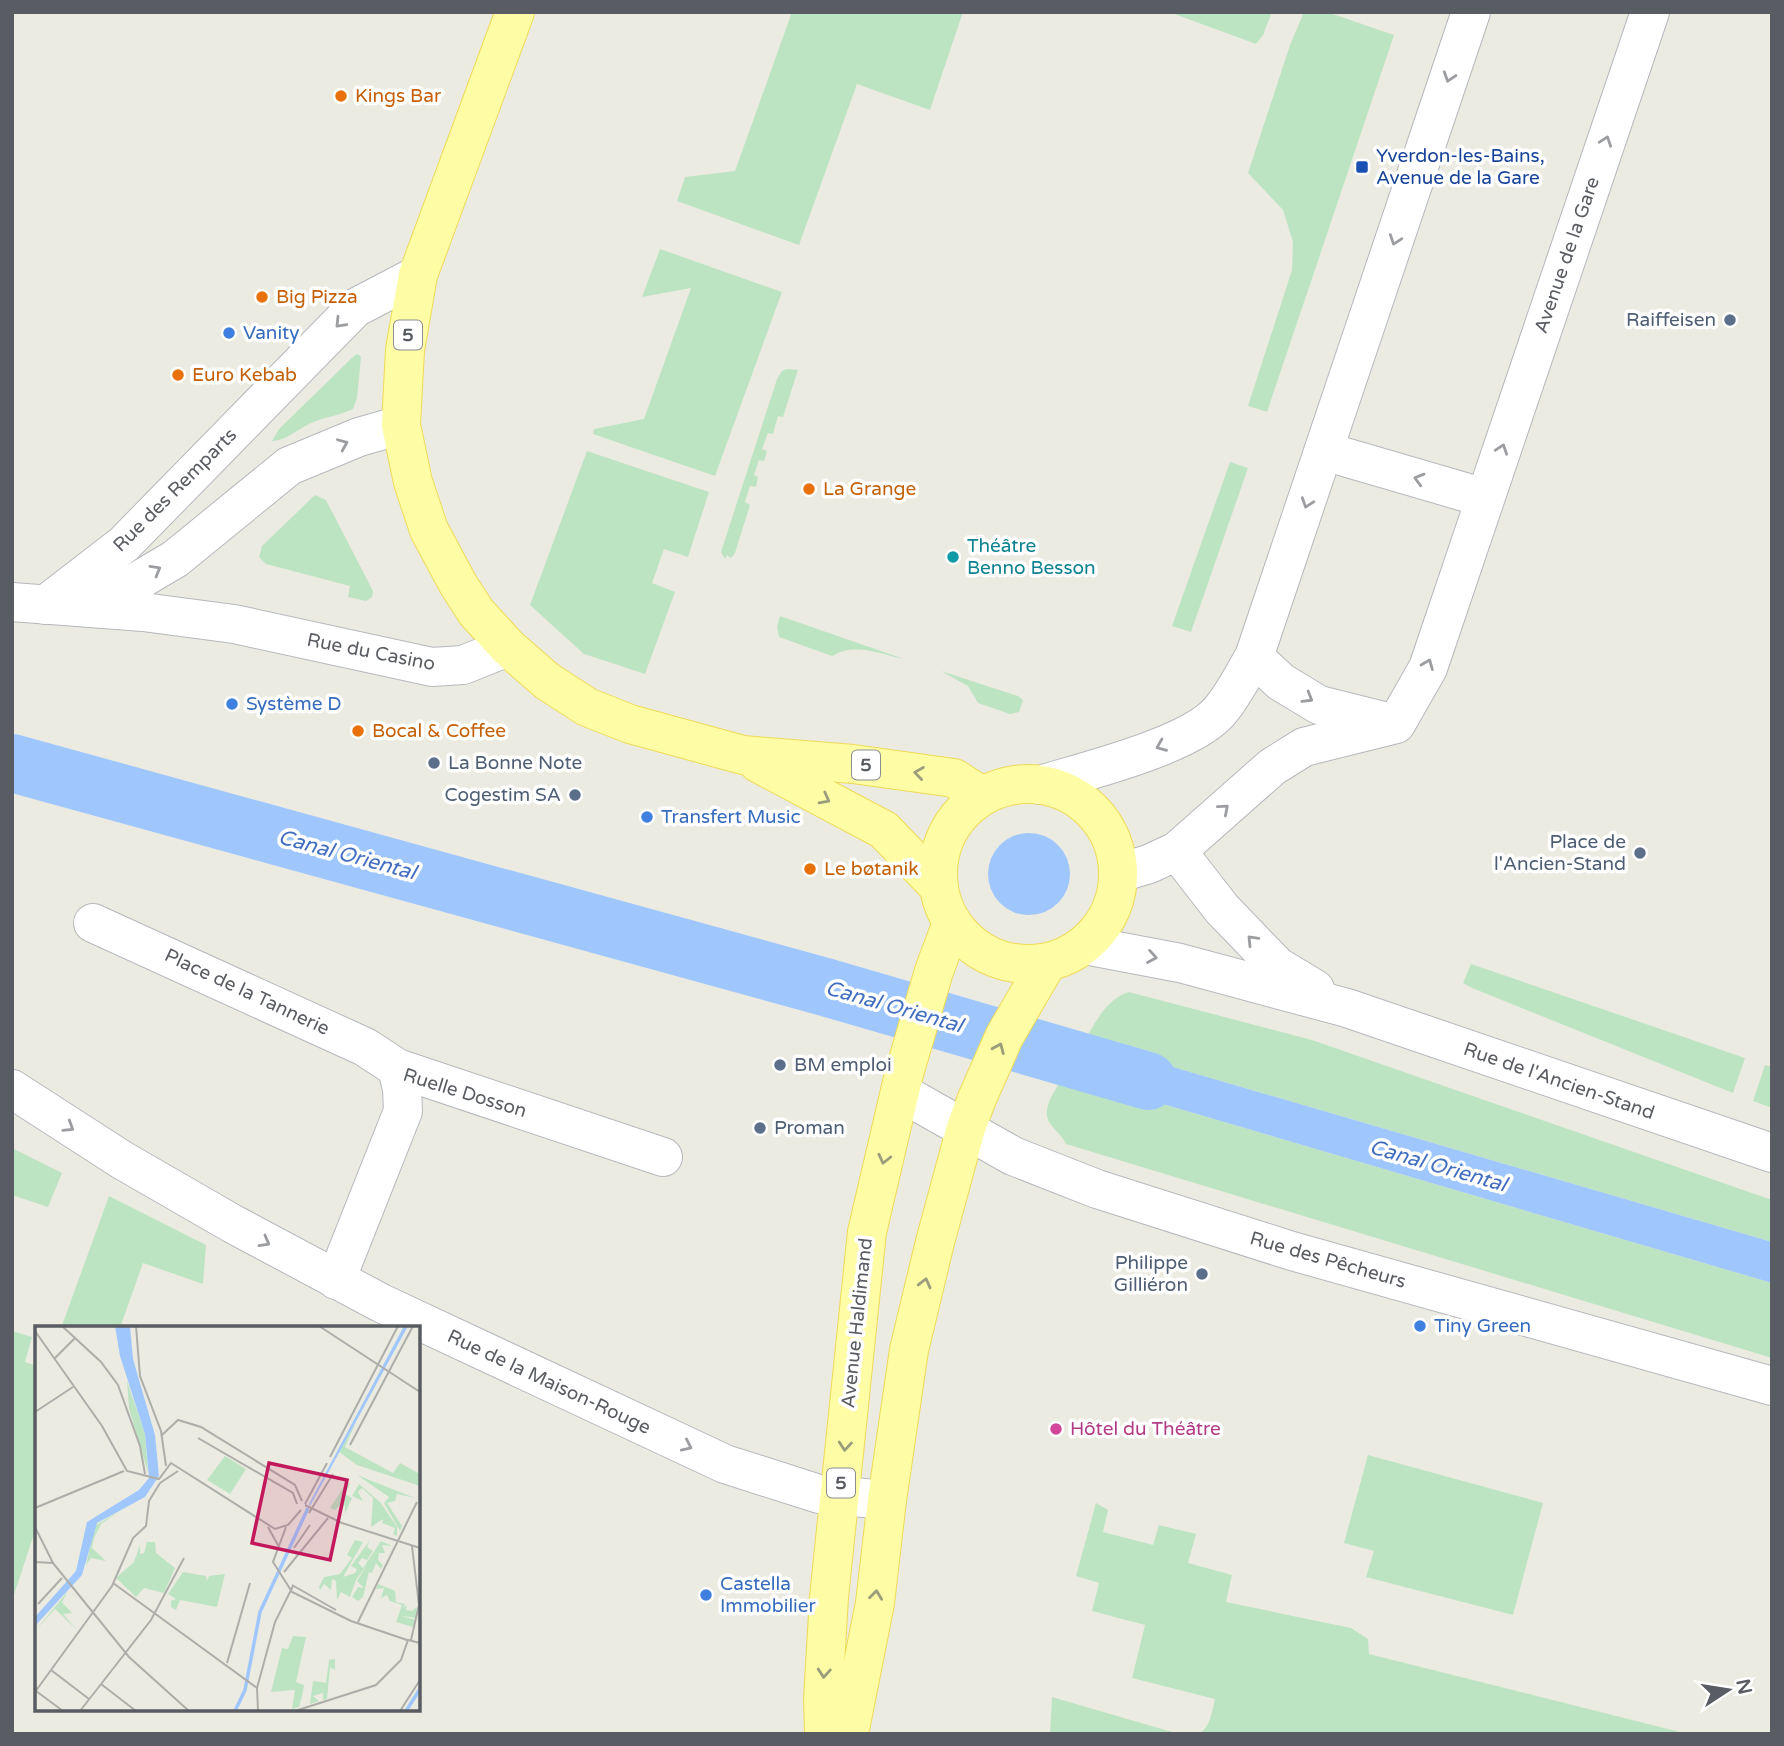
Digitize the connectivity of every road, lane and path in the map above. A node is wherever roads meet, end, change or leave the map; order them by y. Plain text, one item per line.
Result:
1 (515, 12) edge
2 (1471, 12) edge
3 (1650, 12) edge
4 (418, 275) junction
5 (401, 425) junction
6 (1324, 451) junction
7 (1485, 498) junction
8 (29, 604) edge
9 (508, 647) junction
10 (1254, 657) junction
11 (1396, 724) junction
12 (743, 755) junction
13 (1040, 785) junction
14 (982, 796) junction
15 (1177, 851) junction
16 (1119, 873) junction
17 (939, 887) junction
18 (93, 923) dead end
19 (952, 923) junction
20 (1085, 945) junction
21 (1047, 963) junction
22 (1347, 1008) junction
23 (397, 1068) junction
24 (902, 1083) junction
25 (12, 1089) edge
26 (971, 1115) junction
27 (1772, 1153) edge
28 (663, 1157) dead end
29 (336, 1280) junction
30 (1772, 1386) edge
31 (840, 1496) junction
32 (887, 1500) junction
33 (824, 1734) edge
34 (849, 1734) edge

1 - 4 main road, 5
2 -> 6 street
7 -> 3 street, Avenue de la Gare
4 - 5 main road, 5
4 -> 8 street, Rue des Remparts
8 -> 5 street, Rue des Remparts
5 - 9 main road, 5
7 -> 6 street
6 -> 10 street
11 -> 7 street, Avenue de la Gare
8 - 9 street, Rue du Casino
9 - 12 main road, 5
10 -> 11 street
10 -> 13 street
15 -> 11 street
14 -> 12 main road, 5
12 -> 17 main road, 5
13 - 14 main road
13 - 16 main road
14 - 17 main road
15 - 16 street
22 -> 15 street, Rue de l'Ancien-Stand
16 - 20 main road
17 - 19 main road
18 - 23 street, Place de la Tannerie
19 - 21 main road
19 - 24 main road, Avenue Haldimand / 5
20 - 21 main road
20 -> 22 street, Rue de l'Ancien-Stand
26 -> 21 main road
22 - 27 street, Rue de l'Ancien-Stand
23 - 28 street, Ruelle Dosson
23 - 29 street, Ruelle Dosson
24 - 26 street, Rue des Pêcheurs
24 -> 31 main road, Avenue Haldimand / 5
25 -> 29 street, Rue de la Maison-Rouge
26 - 30 street, Rue des Pêcheurs
32 -> 26 main road
29 -> 31 street, Rue de la Maison-Rouge
31 - 32 street, Rue de la Maison-Rouge
31 -> 33 main road, Avenue Haldimand / 5
34 -> 32 main road

